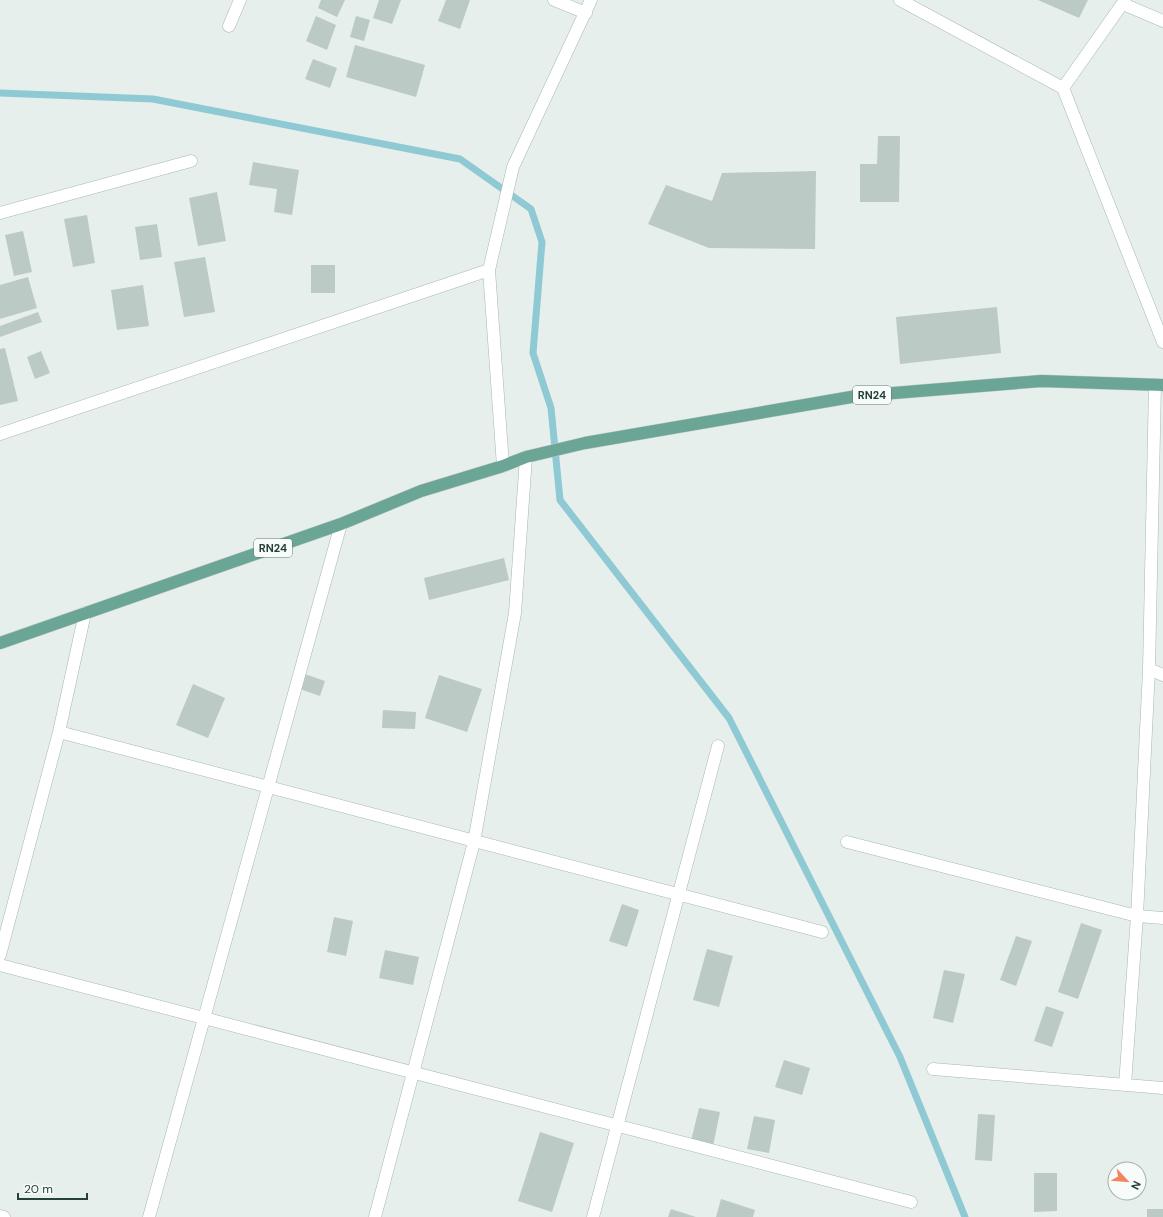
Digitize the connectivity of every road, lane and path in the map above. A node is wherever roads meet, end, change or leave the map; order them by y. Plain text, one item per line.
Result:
1 (240, 0) edge
2 (554, 0) edge
3 (591, 0) edge
4 (900, 0) edge
5 (1124, 2) edge
6 (586, 13) junction
7 (1163, 21) edge
8 (229, 26) dead end
9 (1063, 88) junction
10 (191, 161) dead end
11 (0, 213) edge
12 (489, 270) junction
13 (1163, 342) edge
14 (1159, 385) edge
15 (0, 434) edge
16 (526, 457) junction
17 (503, 466) junction
18 (341, 524) junction
19 (85, 614) junction
20 (0, 643) edge
21 (1149, 669) junction
22 (1163, 675) edge
23 (59, 732) junction
24 (718, 746) dead end
25 (268, 787) junction
26 (474, 842) junction
27 (847, 842) dead end
28 (678, 895) junction
29 (1137, 916) junction
30 (1163, 918) edge
31 (822, 932) dead end
32 (0, 955) edge
33 (0, 965) edge
34 (204, 1018) junction
35 (933, 1069) dead end
36 (413, 1072) junction
37 (1125, 1085) junction
38 (1163, 1088) edge
39 (617, 1125) junction
40 (911, 1202) dead end
41 (0, 1216) edge
42 (4, 1217) edge
43 (148, 1217) edge
44 (375, 1217) edge
45 (593, 1217) edge

1 - 8 street
2 - 6 street
3 - 6 street
4 - 9 street
5 - 7 street
5 - 9 street
6 - 12 street
9 - 13 street
10 - 11 street
12 - 15 street
12 - 17 street
14 - 16 main road, RN24
14 - 21 street
16 - 17 main road, RN24
16 - 26 street
17 - 18 main road, RN24
18 - 19 main road, RN24
18 - 25 street
19 - 20 main road, RN24
19 - 23 street
21 - 22 street
21 - 29 street
23 - 25 street
23 - 32 street
24 - 28 street
25 - 26 street
25 - 34 street
26 - 28 street
26 - 36 street
27 - 29 street
28 - 31 street
28 - 39 street
29 - 30 street
29 - 37 street
33 - 34 street
34 - 36 street
34 - 43 street
35 - 37 street
36 - 39 street
36 - 44 street
37 - 38 street
39 - 40 street
39 - 45 street
41 - 42 street

